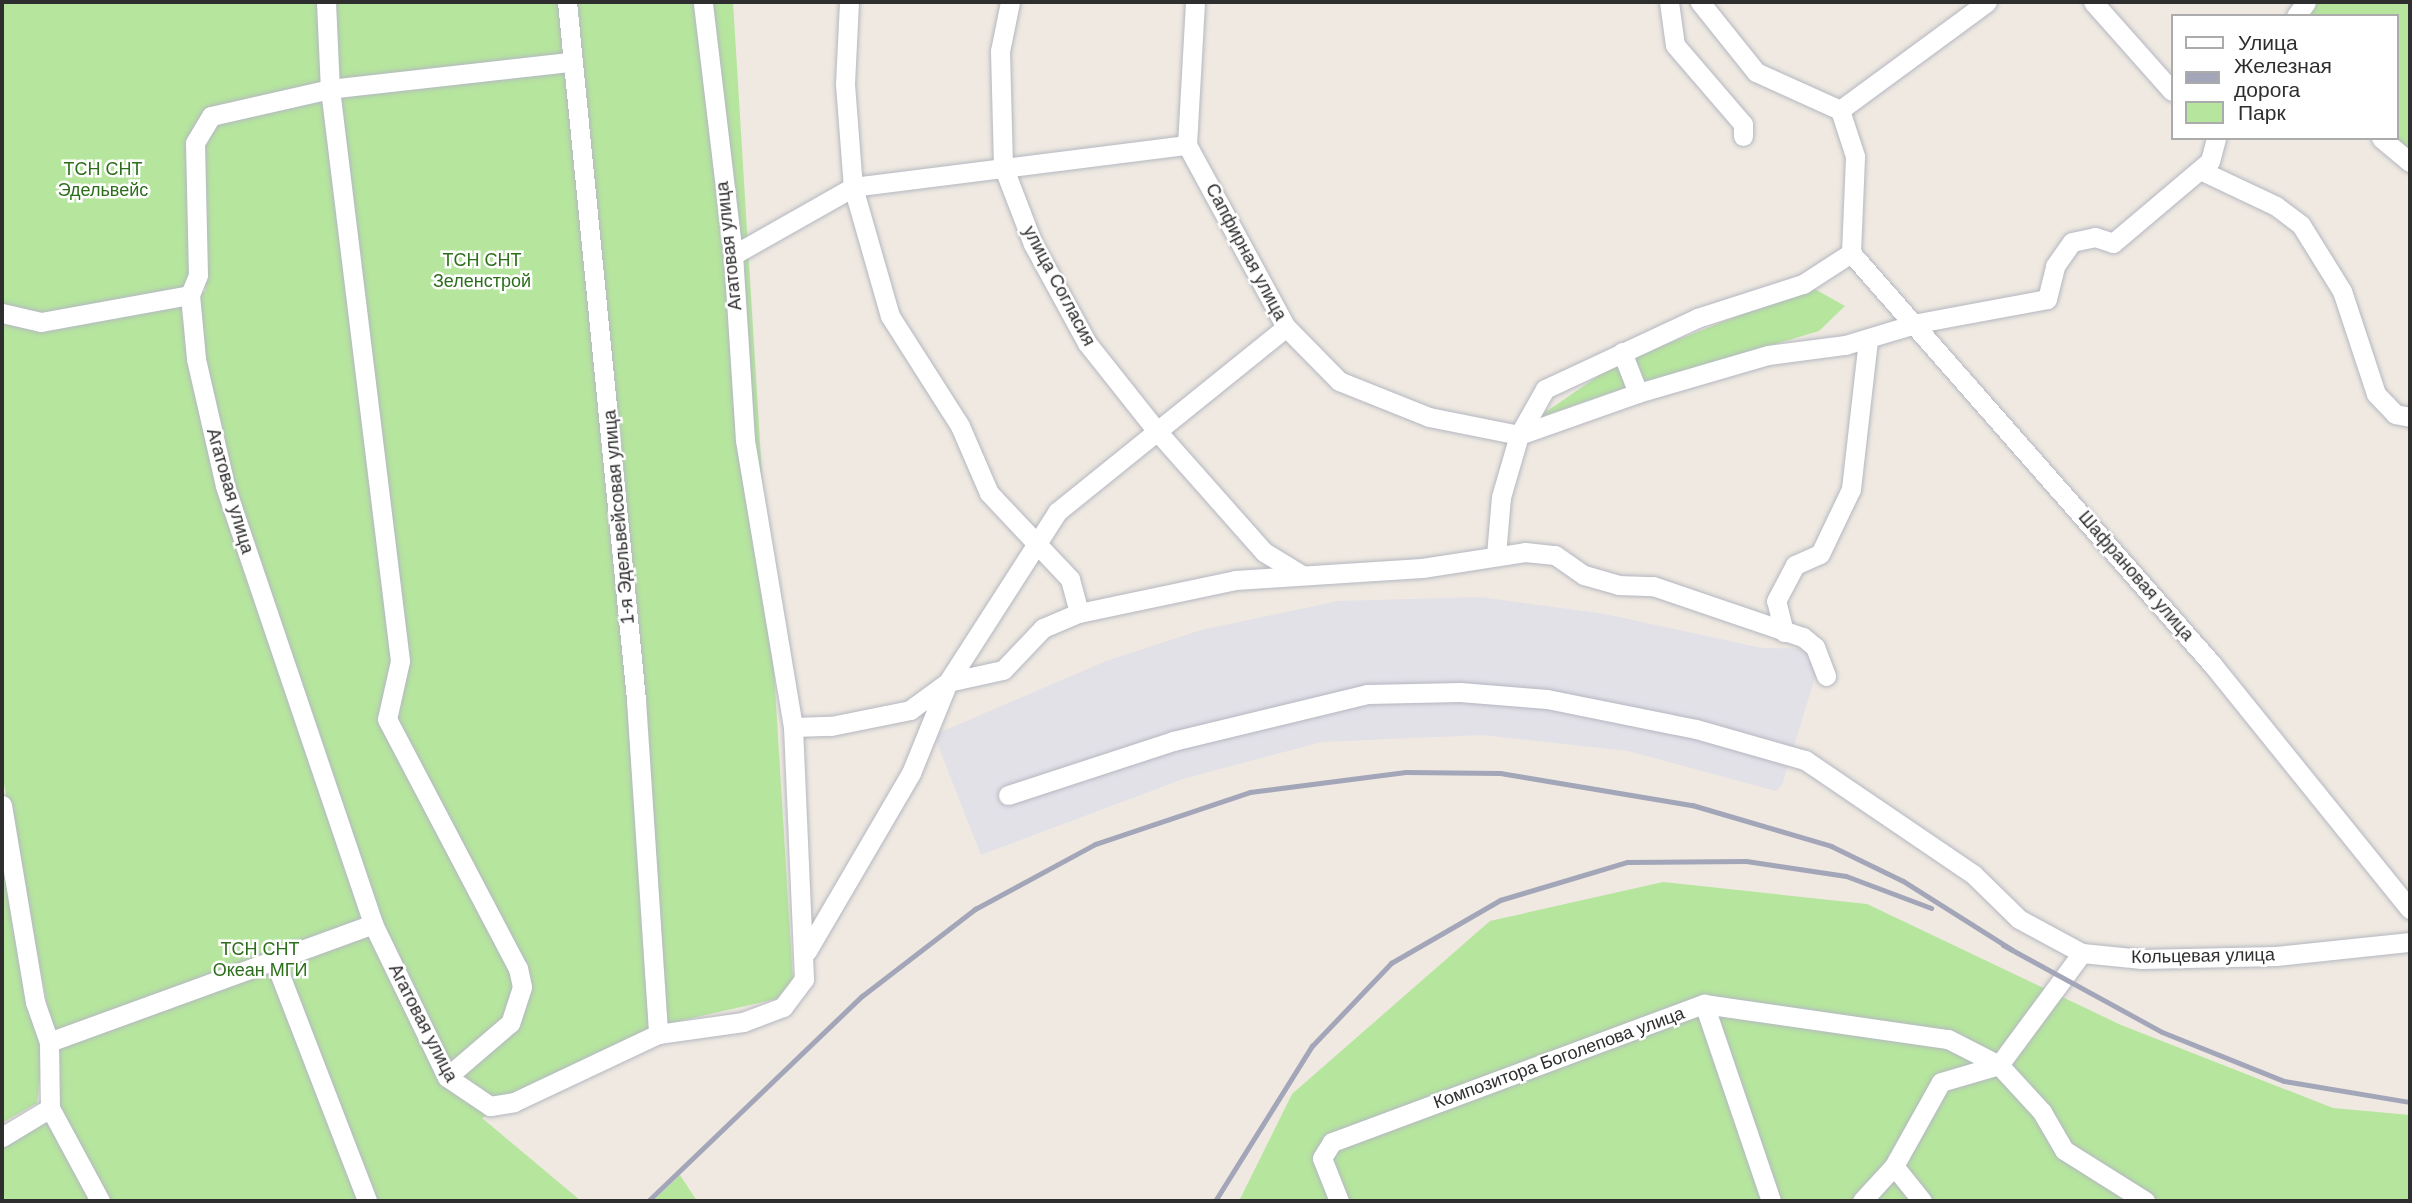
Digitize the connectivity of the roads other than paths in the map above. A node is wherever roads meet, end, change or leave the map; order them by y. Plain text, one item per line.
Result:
1 (326, 2) edge
2 (567, 2) edge
3 (703, 2) edge
4 (849, 2) edge
5 (1010, 2) edge
6 (1195, 2) edge
7 (1669, 2) edge
8 (1700, 2) edge
9 (1987, 2) edge
10 (2093, 2) edge
11 (569, 62) junction
12 (330, 89) junction
13 (2170, 89) edge
14 (1840, 110) junction
15 (1743, 136) dead end
16 (2215, 140) edge
17 (2383, 140) edge
18 (1187, 145) junction
19 (2410, 162) edge
20 (1003, 166) junction
21 (2200, 170) junction
22 (853, 187) junction
23 (1851, 253) junction
24 (733, 255) junction
25 (190, 295) junction
26 (2, 313) edge
27 (1918, 323) junction
28 (1286, 327) junction
29 (1868, 340) junction
30 (1622, 352) junction
31 (1638, 393) junction
32 (2410, 417) edge
33 (1156, 430) junction
34 (1520, 435) junction
35 (1036, 541) junction
36 (1496, 555) junction
37 (1302, 575) junction
38 (1079, 613) junction
39 (1784, 632) junction
40 (1826, 676) dead end
41 (948, 682) junction
42 (793, 727) junction
43 (1008, 795) dead end
44 (2, 805) edge
45 (2409, 905) edge
46 (373, 924) junction
47 (2410, 942) edge
48 (807, 951) junction
49 (2082, 953) junction
50 (275, 962) junction
51 (1704, 1004) junction
52 (658, 1034) junction
53 (49, 1042) junction
54 (1999, 1066) junction
55 (447, 1077) junction
56 (50, 1108) junction
57 (2, 1137) edge
58 (1894, 1166) junction
59 (100, 1201) edge
60 (367, 1201) edge
61 (1339, 1201) edge
62 (1771, 1201) edge
63 (1862, 1201) edge
64 (1922, 1201) edge
65 (2145, 1201) edge

1 - 12 street
2 - 11 street, 1-я Эдельвейсовая улица
3 - 24 street, Агатовая улица
4 - 22 street
5 - 20 street, улица Согласия
6 - 18 street
7 - 15 street
8 - 14 street
9 - 14 street
10 - 13 street
11 - 12 street, Агатовая улица
11 - 52 street, 1-я Эдельвейсовая улица
12 - 25 street, Агатовая улица
12 - 55 street
14 - 23 street
16 - 21 street
17 - 19 street
18 - 20 street
18 - 28 street, Сапфирная улица
20 - 22 street
20 - 33 street, улица Согласия
21 - 27 street
21 - 32 street
22 - 24 street
22 - 35 street
23 - 27 street, Шафрановая улица
23 - 30 street
24 - 42 street, Агатовая улица
25 - 26 street
25 - 46 street, Агатовая улица
27 - 29 street
27 - 45 street, Шафрановая улица
28 - 33 street
28 - 34 street, Сапфирная улица
29 - 31 street
29 - 39 street
30 - 31 street
30 - 34 street
31 - 34 street
33 - 35 street
33 - 37 street, улица Согласия
34 - 36 street
35 - 38 street
35 - 41 street
36 - 37 street
36 - 39 street
37 - 38 street
38 - 41 street
39 - 40 street
41 - 42 street
41 - 48 street
42 - 48 street, Агатовая улица
43 - 49 street, Кольцевая улица
44 - 53 street
46 - 50 street
46 - 55 street, Агатовая улица
47 - 49 street, Кольцевая улица
48 - 52 street, Агатовая улица
49 - 54 street
50 - 53 street
50 - 60 street
51 - 54 street, Композитора Боголепова улица
51 - 61 street, Композитора Боголепова улица
51 - 62 street
52 - 55 street, Агатовая улица
53 - 56 street
54 - 58 street
54 - 65 street, Композитора Боголепова улица
56 - 57 street
56 - 59 street
58 - 63 street
58 - 64 street

